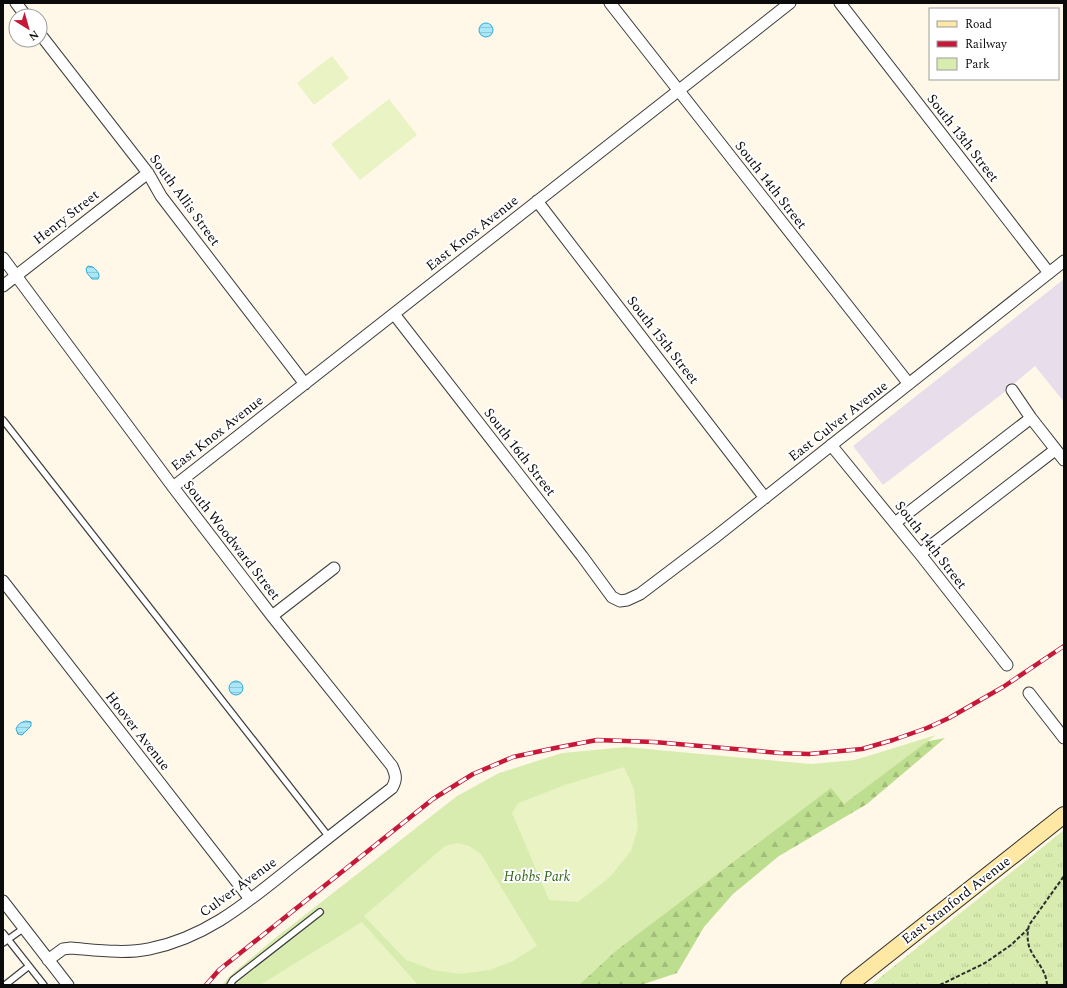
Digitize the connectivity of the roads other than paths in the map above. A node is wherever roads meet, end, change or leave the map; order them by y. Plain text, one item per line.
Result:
1 (610, 3) edge
2 (790, 3) edge
3 (840, 3) edge
4 (48, 44) edge
5 (678, 91) junction
6 (148, 173) junction
7 (537, 201) junction
8 (3, 258) edge
9 (1064, 261) edge
10 (1049, 273) junction
11 (16, 275) junction
12 (3, 286) edge
13 (394, 314) junction
14 (305, 384) junction
15 (909, 384) junction
16 (1012, 390) dead end
17 (1031, 418) junction
18 (3, 420) edge
19 (831, 445) junction
20 (1055, 450) junction
21 (1064, 460) edge
22 (173, 487) junction
23 (765, 498) junction
24 (895, 523) junction
25 (920, 554) junction
26 (334, 568) dead end
27 (3, 581) edge
28 (627, 600) joint
29 (272, 616) junction
30 (1006, 665) dead end
31 (1029, 693) dead end
32 (1064, 738) edge
33 (397, 780) joint
34 (1064, 815) edge
35 (329, 837) junction
36 (250, 899) junction
37 (3, 901) edge
38 (320, 912) dead end
39 (24, 928) junction
40 (3, 933) edge
41 (5, 941) edge
42 (48, 960) junction
43 (29, 966) junction
44 (6, 985) edge
45 (44, 985) edge
46 (68, 985) edge
47 (230, 985) edge
48 (848, 985) edge

1 - 5 street, South 14th Street
2 - 5 street, East Knox Avenue
3 - 10 street, South 13th Street
4 - 6 street, South Allis Street
5 - 7 street, East Knox Avenue
5 - 15 street, South 14th Street
6 - 11 street, Henry Street
6 - 14 street, South Allis Street
7 - 13 street, East Knox Avenue
7 - 23 street, South 15th Street
8 - 11 street, South Woodward Street
9 - 10 street, East Culver Avenue
10 - 15 street, East Culver Avenue
11 - 12 street, Henry Street
11 - 22 street, South Woodward Street
13 - 14 street, East Knox Avenue
13 - 28 street, South 16th Street
14 - 22 street, East Knox Avenue
15 - 19 street, East Culver Avenue
16 - 17 street
17 - 20 street
17 - 24 street
18 - 35 lane
19 - 23 street, East Culver Avenue
19 - 24 street, South 14th Street
20 - 21 street
20 - 25 street
22 - 29 street, South Woodward Street
23 - 28 street, East Culver Avenue
24 - 25 street, South 14th Street
25 - 30 street, South 14th Street
26 - 29 street
27 - 36 street, Hoover Avenue
29 - 33 street, South Woodward Street
31 - 32 street
33 - 35 street, Culver Avenue
34 - 48 main road, East Stanford Avenue
35 - 36 street, Culver Avenue
36 - 42 street, Culver Avenue
37 - 39 street
38 - 47 lane
39 - 41 lane
39 - 42 street
40 - 41 lane
41 - 43 lane
42 - 46 street
43 - 44 lane
43 - 45 lane

